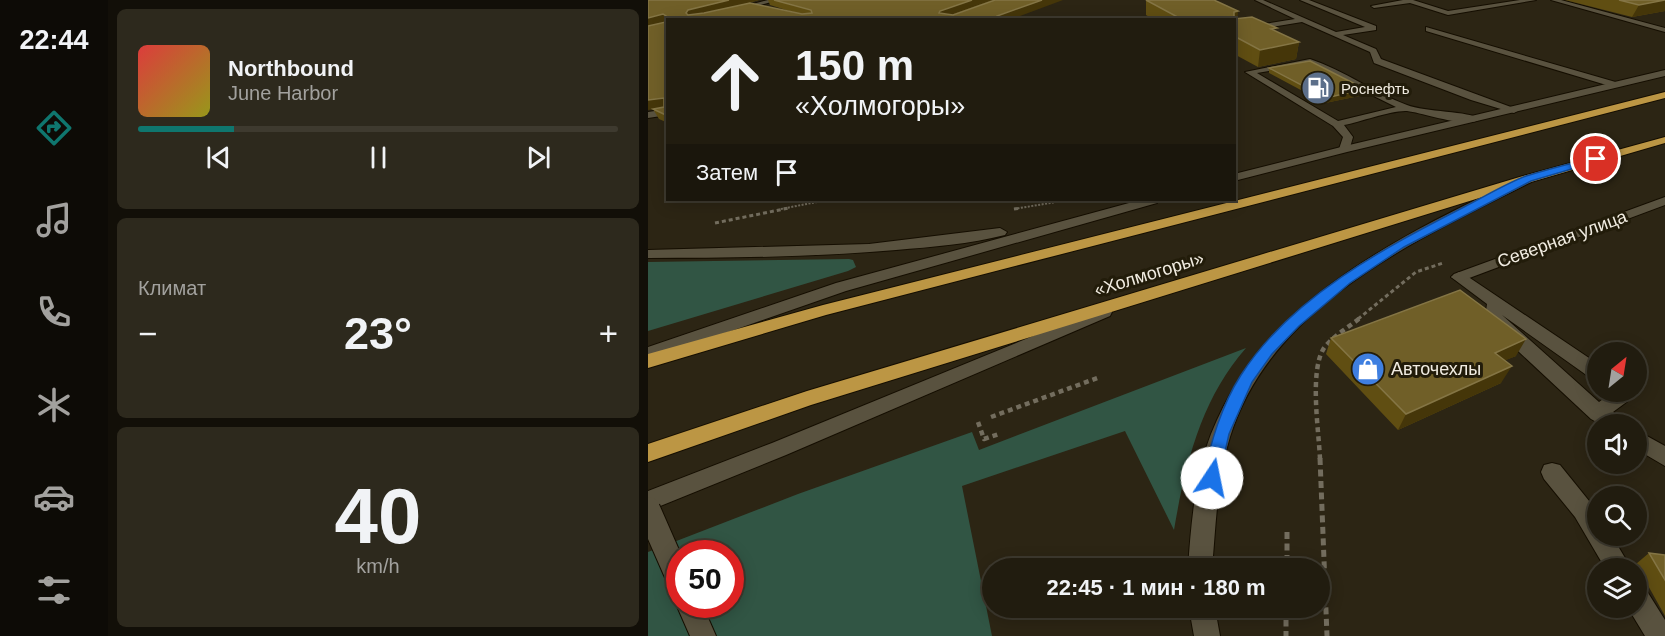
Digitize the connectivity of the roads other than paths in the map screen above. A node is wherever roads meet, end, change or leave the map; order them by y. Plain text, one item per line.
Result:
1 (776, 0) edge
2 (1258, 0) edge
3 (1303, 0) edge
4 (1533, 0) edge
5 (1554, 0) edge
6 (753, 5) junction
7 (1374, 6) dead end
8 (773, 10) edge
9 (703, 18) edge
10 (1302, 20) junction
11 (1430, 29) dead end
12 (1665, 30) edge
13 (1236, 31) edge
14 (1335, 34) junction
15 (1665, 73) edge
16 (1616, 85) junction
17 (1665, 95) edge
18 (1405, 108) junction
19 (1514, 110) junction
20 (666, 112) edge
21 (648, 116) edge
22 (1475, 119) junction
23 (1337, 124) junction
24 (1665, 140) edge
25 (1345, 149) junction
26 (1236, 177) edge
27 (1527, 179) junction
28 (1148, 201) edge
29 (1665, 202) edge
30 (1096, 214) junction
31 (648, 254) edge
32 (1495, 302) junction
33 (1120, 305) junction
34 (648, 354) edge
35 (648, 361) edge
36 (1587, 366) edge
37 (1613, 402) edge
38 (1598, 413) joint
39 (1647, 445) edge
40 (648, 453) edge
41 (1665, 457) edge
42 (1552, 472) dead end
43 (648, 501) edge
44 (648, 508) edge
45 (1587, 516) edge
46 (666, 550) edge
47 (1201, 558) edge
48 (1647, 615) edge
49 (695, 618) edge
50 (1204, 618) edge
51 (703, 636) edge
52 (1207, 636) edge
53 (1660, 636) edge

1 - 6 street
2 - 10 street
3 - 14 street
4 - 7 street
5 - 12 street
6 - 8 street
6 - 9 street
10 - 13 street
10 - 14 street
11 - 16 street
14 - 19 street
15 - 16 street
16 - 19 street
17 - 35 highway
18 - 22 street
18 - 23 street
18 - 23 street
19 - 22 street
20 - 21 street
22 - 25 street
23 - 25 street
24 - 27 highway, «Холмогоры»
25 - 26 street
27 - 33 highway, «Холмогоры»
27 - 47 street
28 - 30 street
29 - 32 street, Северная улица
30 - 31 street
30 - 34 street
32 - 36 street
32 - 38 street
33 - 40 highway, «Холмогоры»
33 - 43 street
37 - 38 street
39 - 41 street
42 - 45 street
44 - 46 street, bridge
48 - 53 street
49 - 51 street
50 - 52 street

